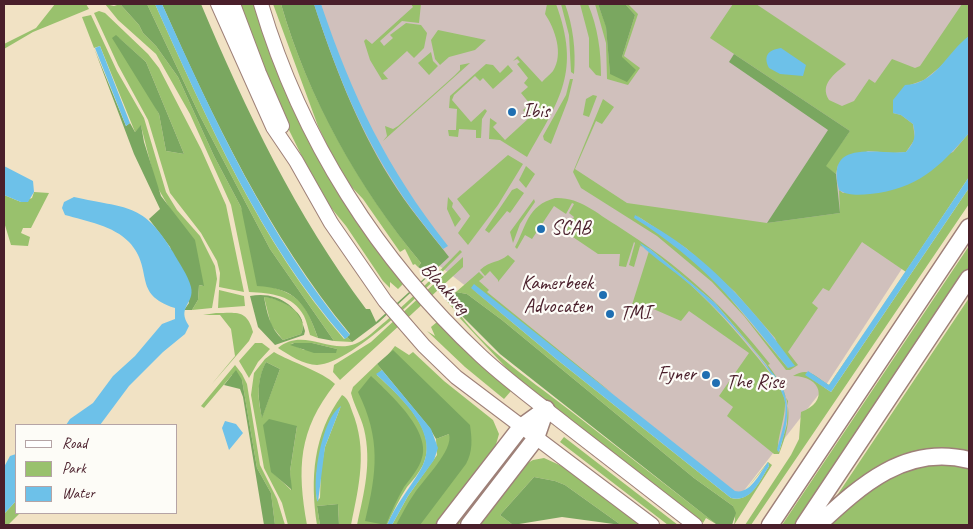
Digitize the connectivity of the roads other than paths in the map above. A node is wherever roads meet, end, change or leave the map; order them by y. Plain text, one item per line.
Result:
1 (218, 4) edge
2 (233, 4) edge
3 (261, 4) edge
4 (296, 161) junction
5 (969, 227) edge
6 (969, 278) edge
7 (546, 410) junction
8 (521, 427) junction
9 (536, 438) junction
10 (969, 460) edge
11 (445, 525) edge
12 (468, 525) edge
13 (652, 525) edge
14 (694, 525) edge
15 (770, 525) edge
16 (804, 525) edge
17 (818, 525) edge

1 - 4 main road
2 - 4 main road
3 - 7 main road, Blaakweg
4 - 8 main road
5 - 15 highway
6 - 16 highway
7 - 8 highway
7 - 9 highway
7 - 14 main road, Blaakweg
8 - 9 main road
8 - 11 highway
9 - 12 highway
9 - 13 main road
10 - 17 highway

